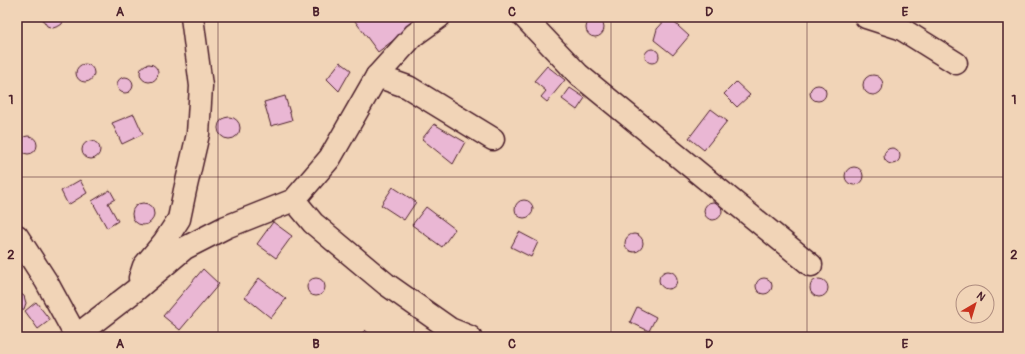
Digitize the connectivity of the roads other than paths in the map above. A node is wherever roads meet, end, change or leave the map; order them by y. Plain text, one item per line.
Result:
1 (192, 17) edge
2 (439, 17) edge
3 (524, 17) edge
4 (866, 17) edge
5 (956, 63) dead end
6 (378, 76) junction
7 (493, 139) dead end
8 (294, 200) junction
9 (17, 236) edge
10 (812, 266) dead end
11 (137, 289) junction
12 (74, 336) edge
13 (470, 337) edge

1 - 11 street
2 - 6 street
3 - 10 street
4 - 5 street
6 - 7 street
6 - 8 street
8 - 11 street
8 - 13 street
9 - 12 street
11 - 12 street

